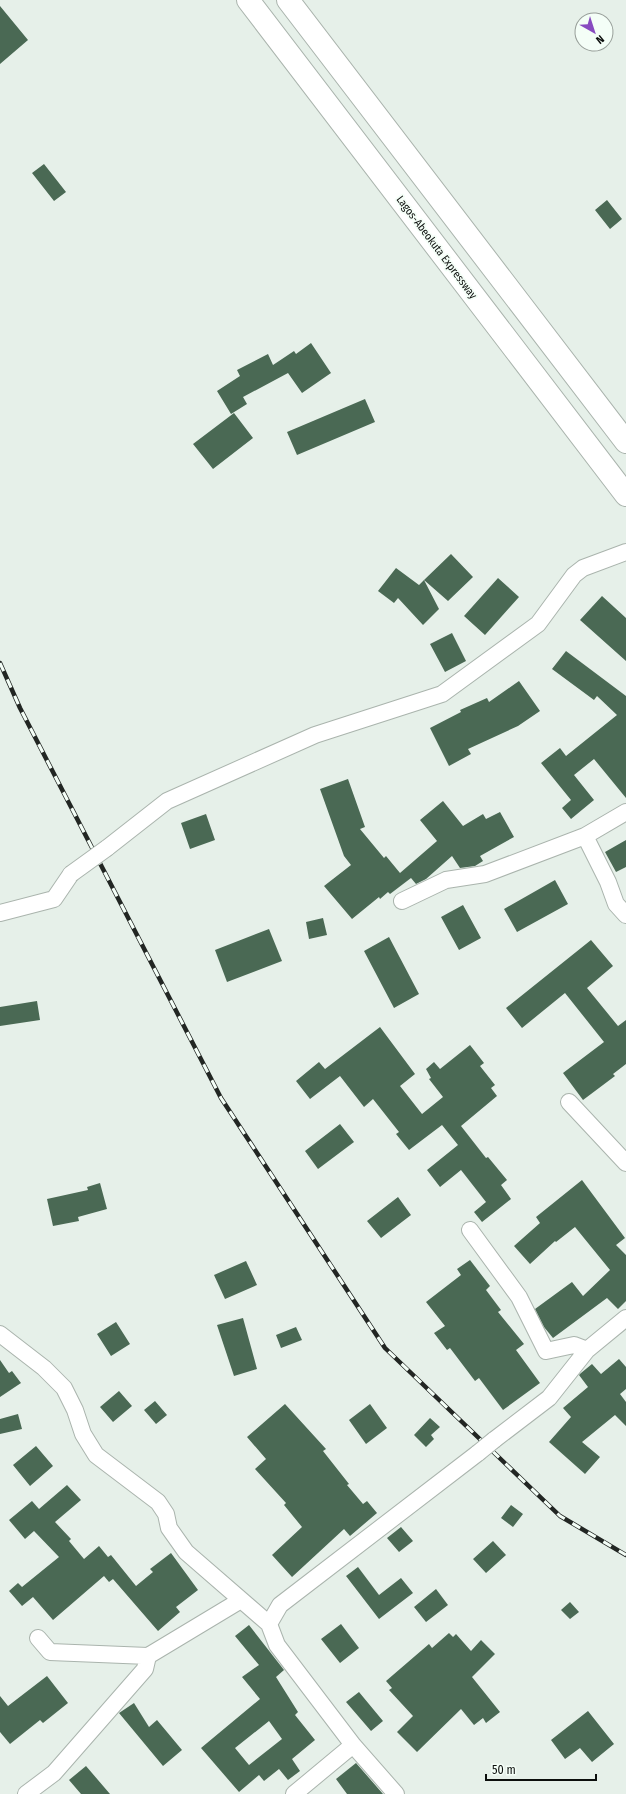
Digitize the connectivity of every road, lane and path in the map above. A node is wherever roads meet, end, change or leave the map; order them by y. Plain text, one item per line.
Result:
1 (248, 0) edge
2 (288, 0) edge
3 (626, 442) edge
4 (626, 495) edge
5 (626, 552) edge
6 (626, 812) edge
7 (585, 836) junction
8 (402, 901) dead end
9 (0, 913) edge
10 (626, 915) edge
11 (568, 1102) dead end
12 (626, 1163) edge
13 (470, 1230) dead end
14 (626, 1318) edge
15 (0, 1334) edge
16 (587, 1350) junction
17 (241, 1600) junction
18 (268, 1624) junction
19 (38, 1638) dead end
20 (148, 1656) junction
21 (353, 1745) junction
22 (26, 1794) edge
23 (294, 1794) edge
24 (396, 1794) edge

1 - 4 highway, Lagos-Abeokuta Expressway
2 - 3 highway
5 - 9 street, bridge
6 - 7 street
7 - 8 street
7 - 10 street
11 - 12 street
13 - 16 street
14 - 16 street
15 - 17 street
16 - 18 street, bridge
17 - 18 street
17 - 20 street
18 - 21 street
19 - 20 street
20 - 22 street
21 - 23 street
21 - 24 street

